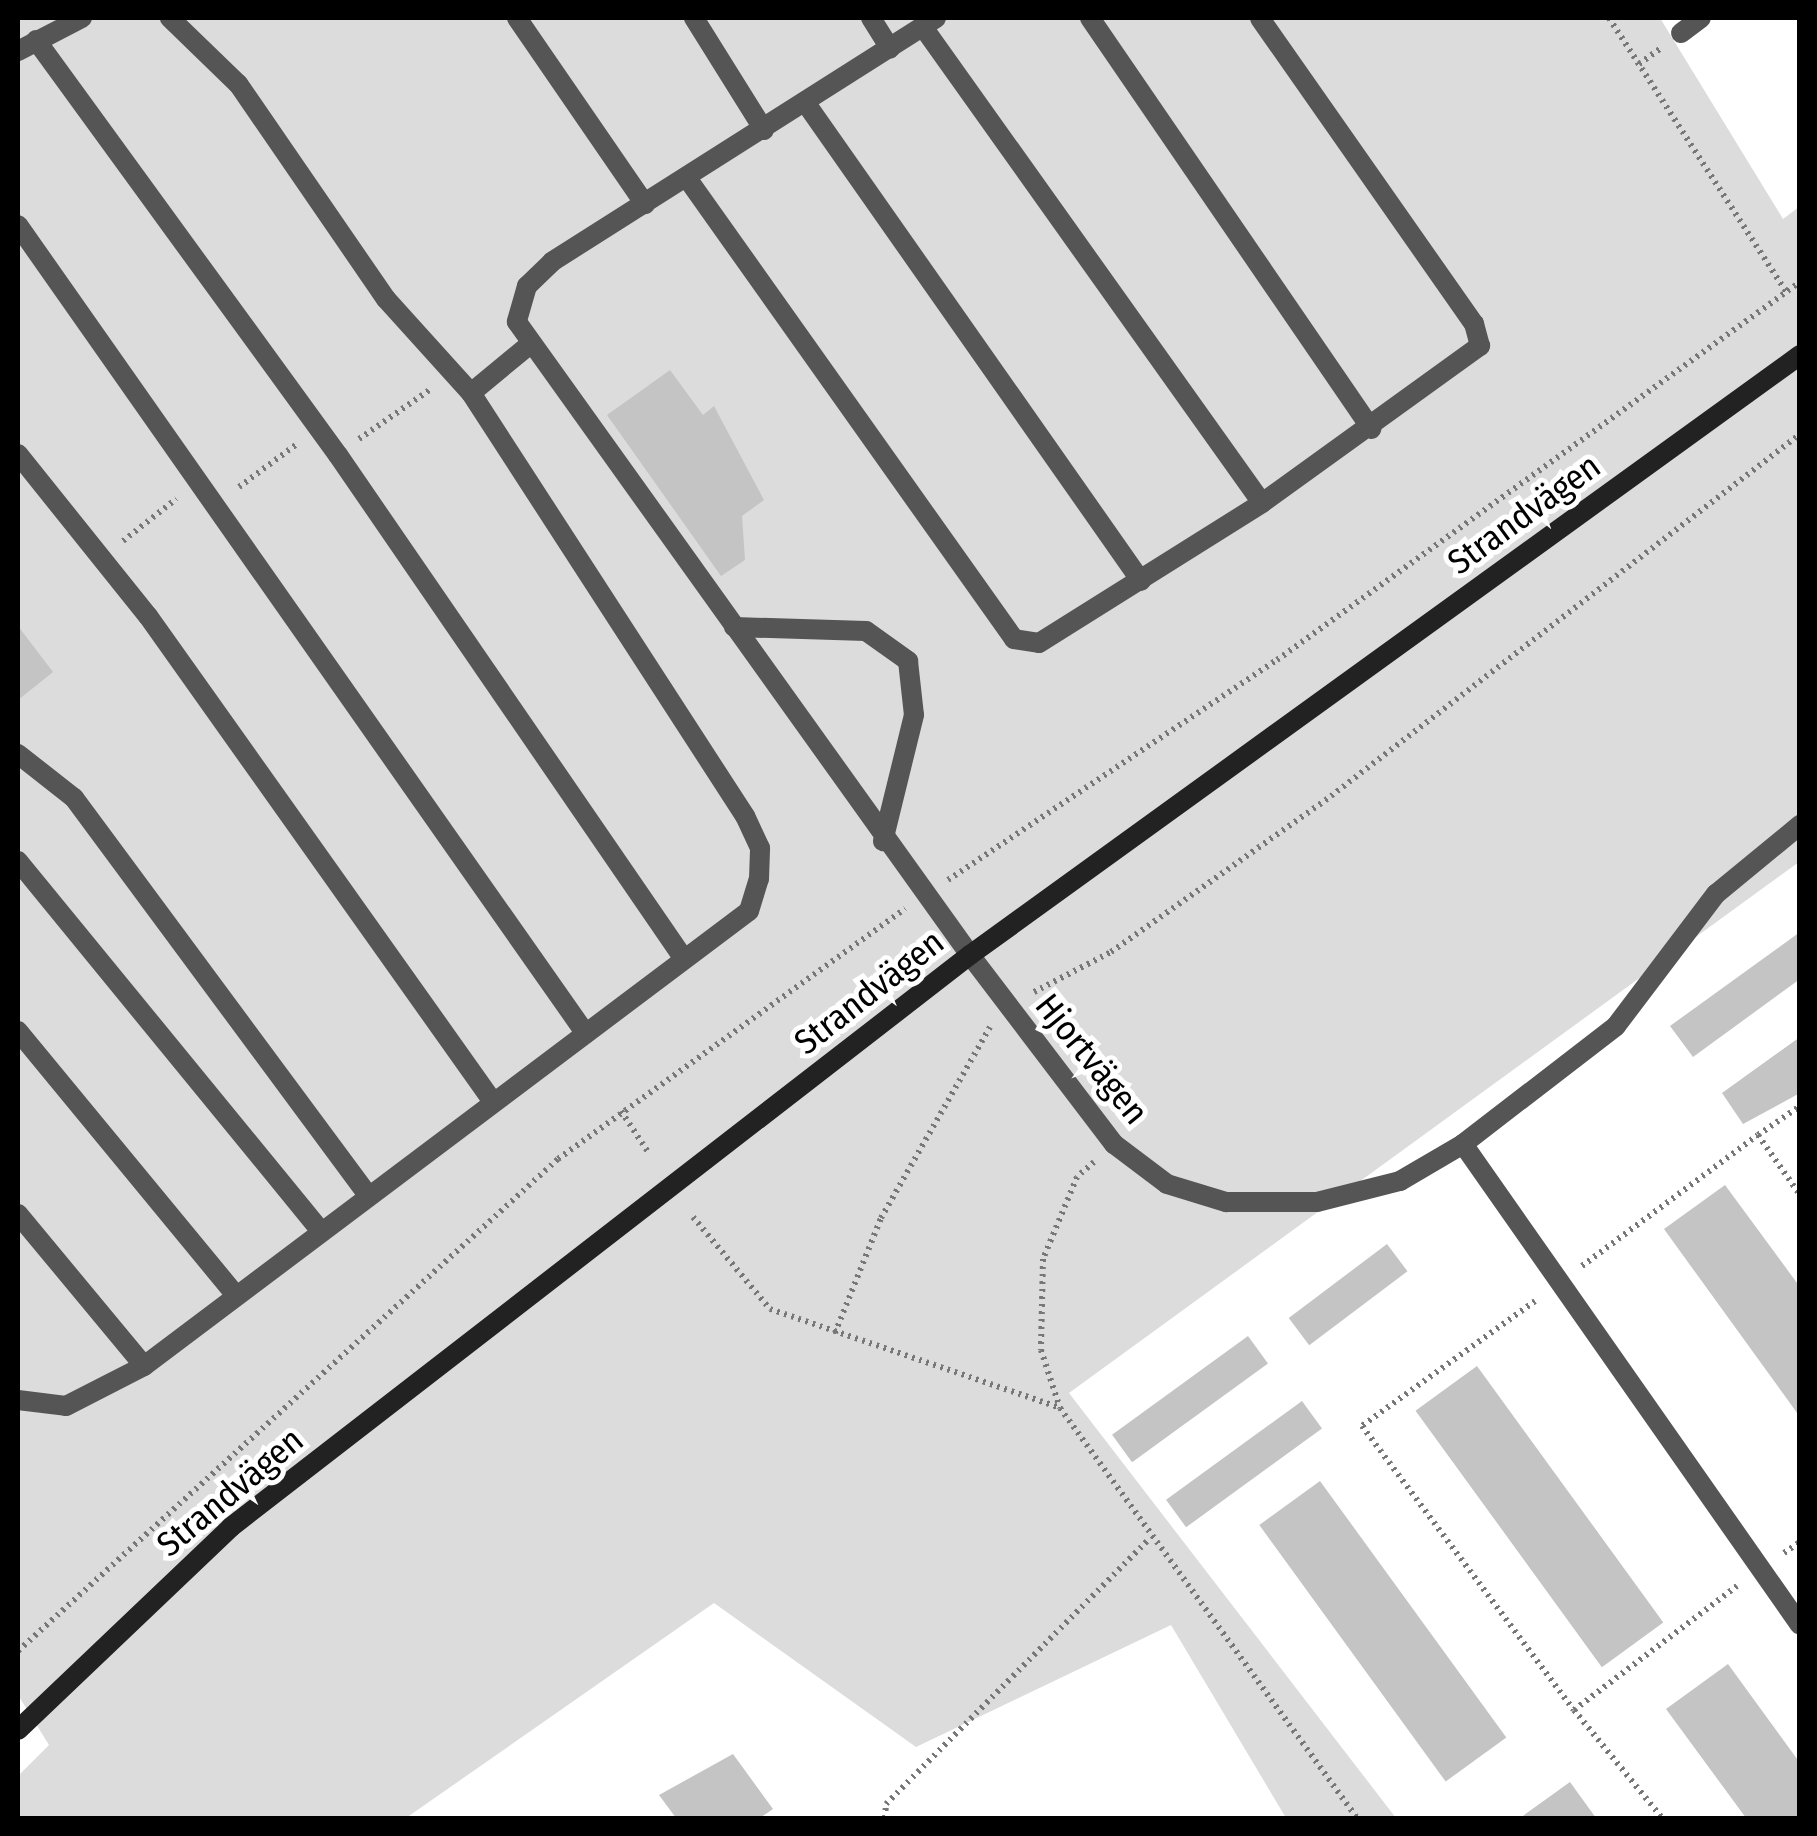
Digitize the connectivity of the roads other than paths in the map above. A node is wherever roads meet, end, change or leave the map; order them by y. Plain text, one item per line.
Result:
1 (82, 18) edge
2 (170, 18) edge
3 (517, 18) edge
4 (694, 18) edge
5 (871, 18) edge
6 (1090, 18) edge
7 (1260, 18) edge
8 (1701, 18) edge
9 (929, 22) edge
10 (1681, 33) dead end
11 (27, 45) edge
12 (890, 48) junction
13 (805, 102) junction
14 (764, 130) junction
15 (687, 178) junction
16 (645, 204) junction
17 (18, 225) edge
18 (530, 345) junction
19 (1800, 356) edge
20 (471, 393) junction
21 (1371, 429) junction
22 (18, 454) edge
23 (1262, 503) junction
24 (1141, 581) junction
25 (734, 626) junction
26 (18, 754) edge
27 (1800, 825) edge
28 (884, 841) junction
29 (18, 861) edge
30 (970, 954) junction
31 (684, 959) junction
32 (18, 1031) edge
33 (586, 1034) junction
34 (491, 1100) junction
35 (1463, 1144) junction
36 (367, 1194) junction
37 (18, 1214) edge
38 (318, 1228) junction
39 (234, 1294) junction
40 (144, 1366) junction
41 (18, 1400) edge
42 (1800, 1625) edge
43 (18, 1730) edge

1 - 11 street
2 - 20 street
3 - 16 street
4 - 14 street
5 - 12 street
6 - 21 street
7 - 21 street
8 - 10 street
9 - 12 street
9 - 23 street
11 - 31 street
12 - 13 street
13 - 14 street
13 - 24 street
14 - 15 street
15 - 16 street
15 - 24 street
16 - 18 street
17 - 33 street
18 - 20 street
18 - 25 street, Hjortvägen
19 - 30 street, Strandvägen
20 - 31 street
21 - 23 street
22 - 34 street
23 - 24 street
25 - 28 street, Hjortvägen
25 - 28 street
26 - 36 street
27 - 35 street, Hjortvägen
28 - 30 street, Hjortvägen
29 - 38 street
30 - 35 street, Hjortvägen
30 - 43 street, Strandvägen
31 - 33 street
32 - 39 street
33 - 34 street
34 - 36 street
35 - 42 street
36 - 38 street
37 - 40 street
38 - 39 street
39 - 40 street
40 - 41 street

